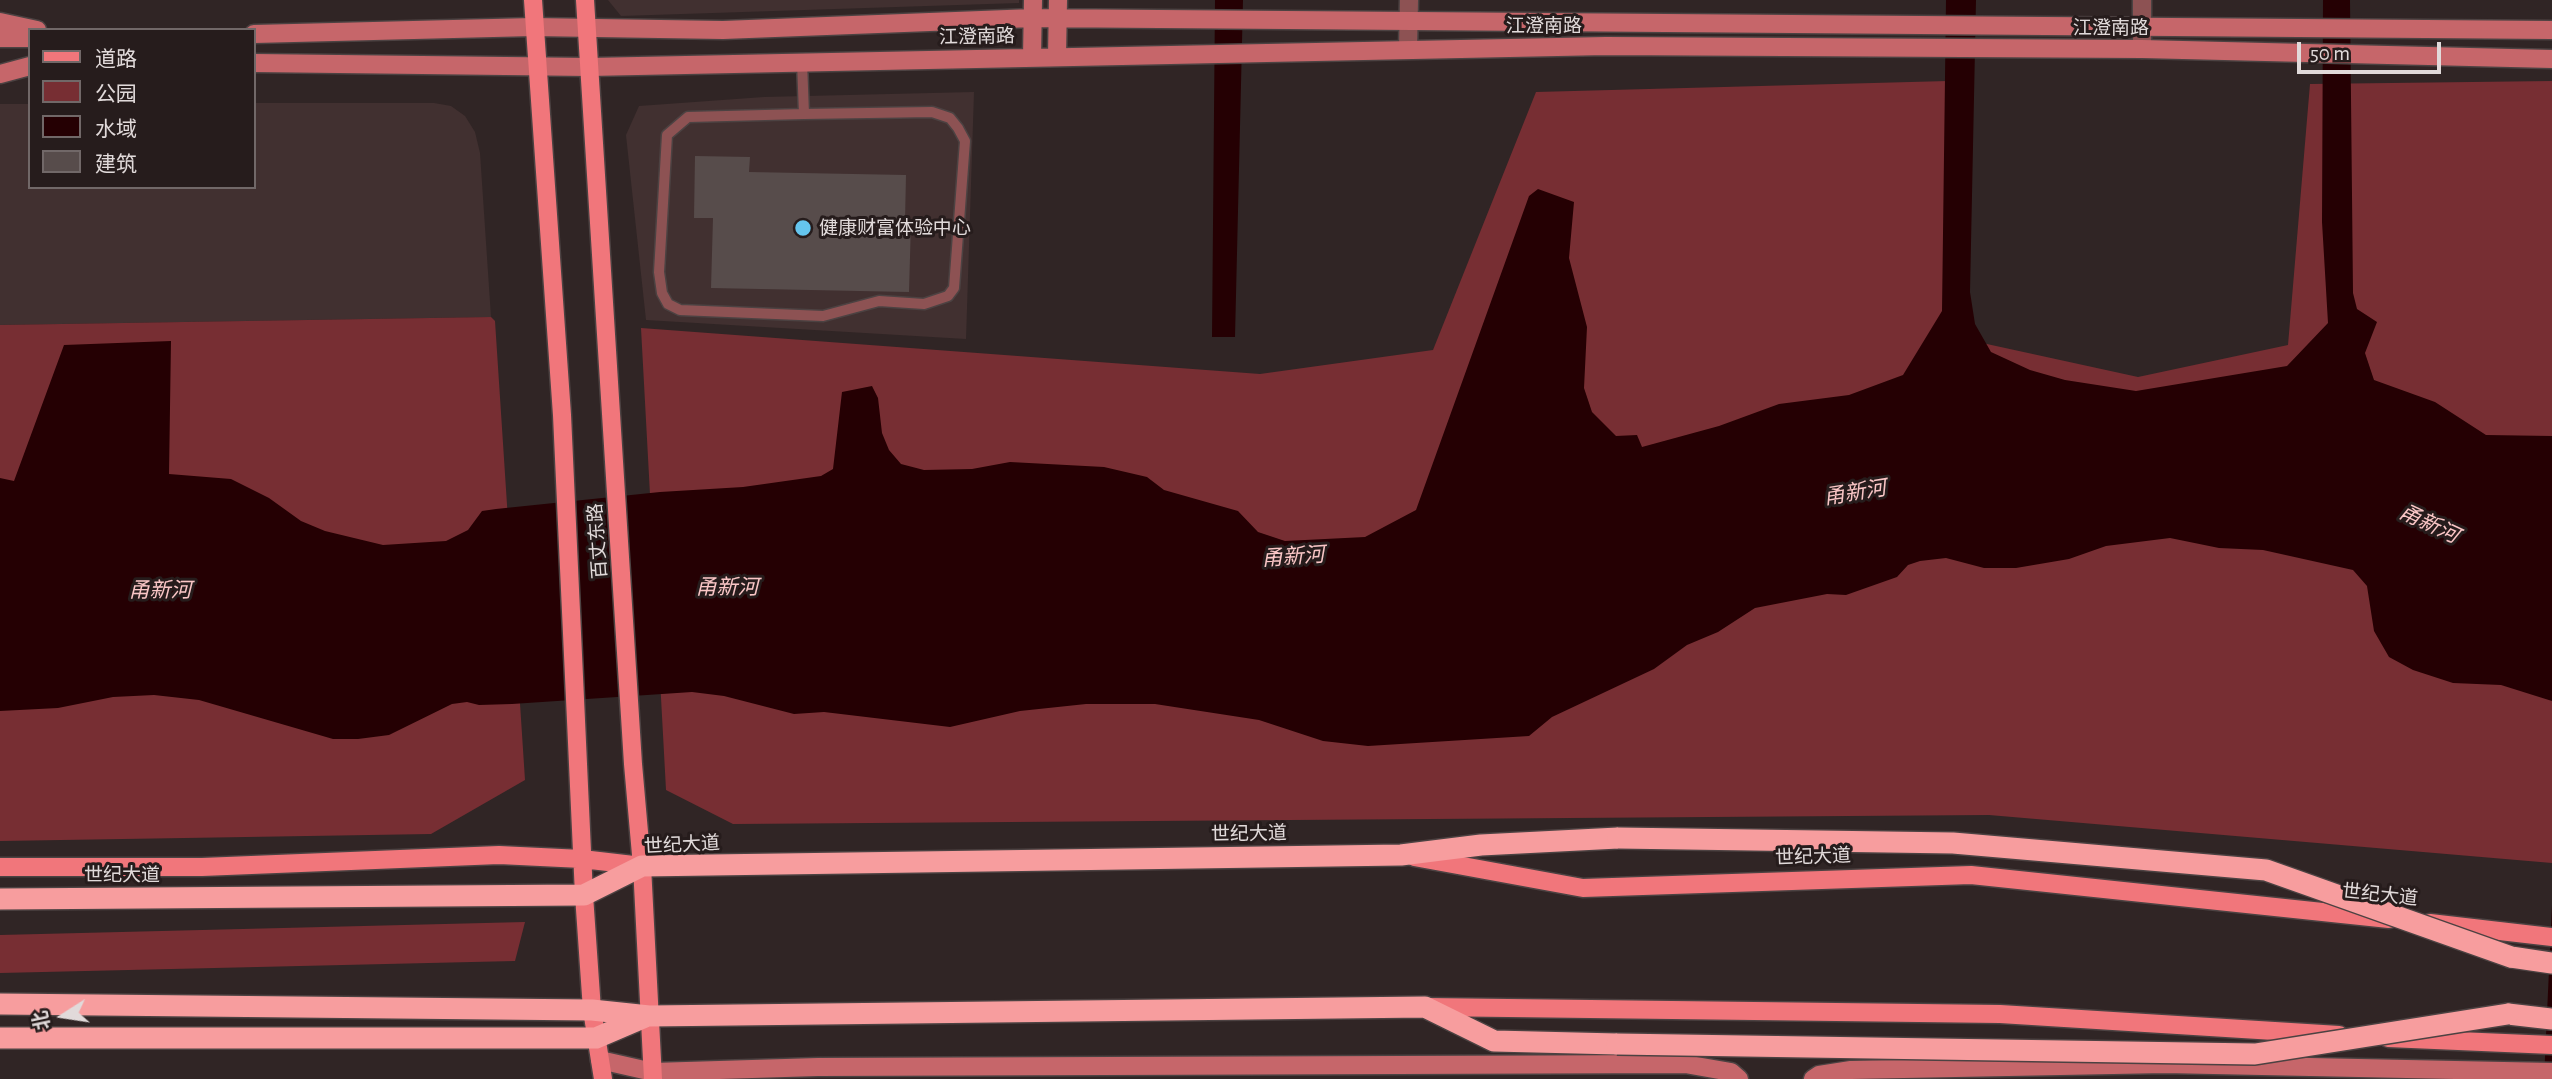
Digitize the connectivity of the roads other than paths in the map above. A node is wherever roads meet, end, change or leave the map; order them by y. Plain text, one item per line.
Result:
1 (533, 0) edge
2 (585, 0) edge
3 (1409, 0) edge
4 (2142, 0) edge
5 (1033, 9) edge
6 (1058, 9) edge
7 (1408, 21) junction
8 (0, 22) edge
9 (2141, 25) junction
10 (533, 27) junction
11 (28, 28) edge
12 (586, 28) junction
13 (2552, 30) edge
14 (256, 34) edge
15 (0, 38) edge
16 (28, 38) edge
17 (1408, 48) junction
18 (2143, 49) junction
19 (1057, 56) junction
20 (1032, 57) junction
21 (2552, 59) edge
22 (0, 61) edge
23 (28, 61) edge
24 (802, 62) junction
25 (256, 63) edge
26 (536, 66) junction
27 (28, 67) edge
28 (589, 67) junction
29 (0, 74) edge
30 (804, 114) junction
31 (1401, 855) junction
32 (582, 859) junction
33 (642, 866) junction
34 (0, 867) edge
35 (584, 895) junction
36 (0, 899) edge
37 (2552, 937) edge
38 (2552, 962) edge
39 (0, 1004) edge
40 (1425, 1007) junction
41 (592, 1010) junction
42 (649, 1016) junction
43 (2552, 1019) edge
44 (0, 1038) edge
45 (596, 1038) junction
46 (2552, 1045) edge
47 (600, 1060) junction
48 (2552, 1072) edge
49 (653, 1075) edge
50 (604, 1079) edge
51 (1739, 1079) edge
52 (1813, 1079) edge

1 - 10 main road
2 - 12 main road, 百丈东路
3 - 7 street
4 - 9 street
5 - 6 main road, 江澄南路
5 - 12 main road, 江澄南路
5 - 20 main road
6 - 7 main road, 江澄南路
6 - 19 main road
7 - 9 main road, 江澄南路
7 - 17 street
8 - 11 main road
9 - 13 main road, 江澄南路
9 - 18 street
10 - 12 main road, 江澄南路
10 - 14 main road, 江澄南路
10 - 26 main road
12 - 28 main road, 百丈东路
15 - 16 main road
17 - 18 main road, 江澄南路
17 - 19 main road, 江澄南路
18 - 21 main road, 江澄南路
19 - 20 main road, 江澄南路
20 - 24 main road, 江澄南路
22 - 23 main road
24 - 28 main road, 江澄南路
24 - 30 lane
25 - 26 main road, 江澄南路
26 - 28 main road, 江澄南路
26 - 32 main road
27 - 29 main road
28 - 33 main road, 百丈东路
30 - 30 lane
31 - 33 highway, 世纪大道
31 - 37 main road, 世纪大道
31 - 38 highway, bridge
32 - 33 main road
32 - 34 main road
32 - 35 main road
33 - 35 highway, 世纪大道
33 - 42 main road, 百丈东路
35 - 36 highway, 世纪大道
35 - 41 main road
39 - 41 highway
40 - 42 highway
40 - 43 highway, bridge
40 - 46 main road
41 - 42 highway
41 - 45 main road
42 - 45 highway
42 - 49 main road, 百丈东路
44 - 45 highway
45 - 47 main road
47 - 49 main road
47 - 50 main road
48 - 52 main road
49 - 51 main road

